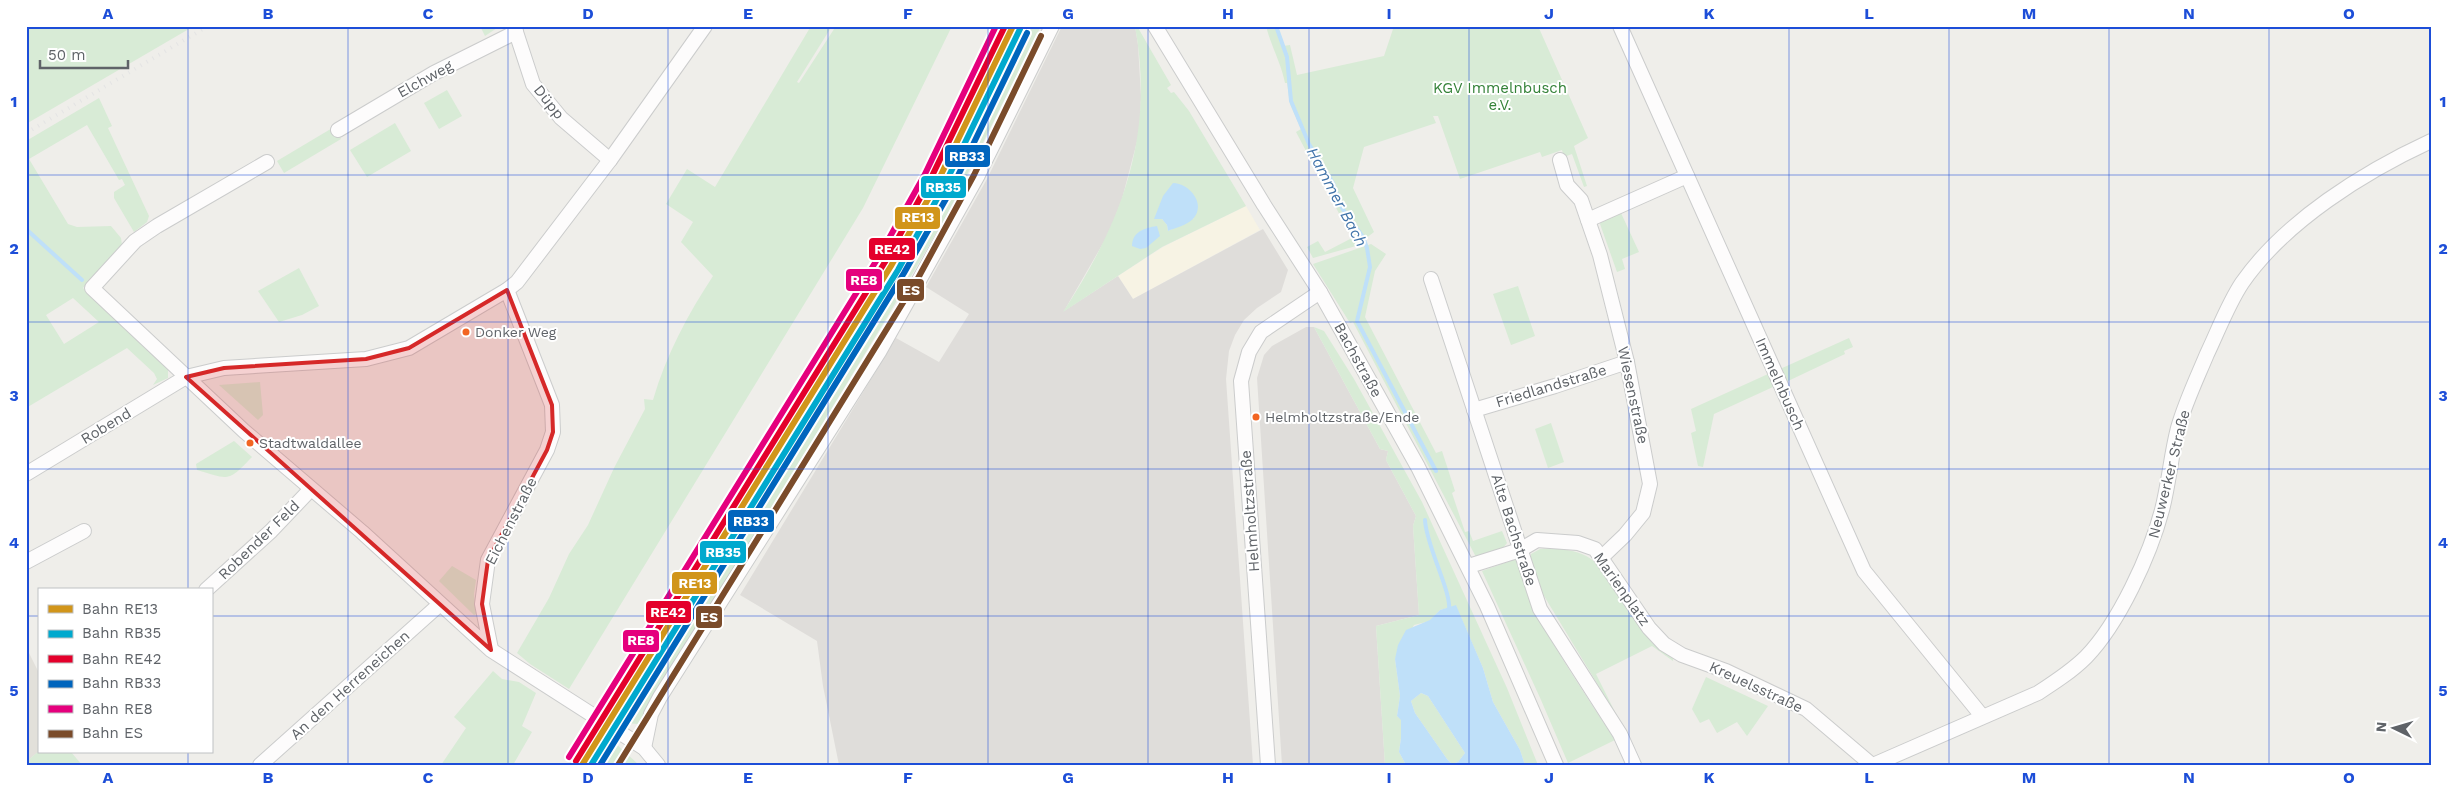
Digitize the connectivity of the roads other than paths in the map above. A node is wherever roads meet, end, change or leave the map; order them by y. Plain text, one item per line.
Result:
1 (705, 26) edge
2 (1052, 26) edge
3 (1620, 26) edge
4 (1159, 28) edge
5 (515, 29) edge
6 (338, 130) dead end
7 (2431, 141) edge
8 (610, 160) junction
9 (1560, 160) dead end
10 (267, 162) dead end
11 (1687, 176) junction
12 (1588, 220) junction
13 (1431, 279) dead end
14 (506, 290) junction
15 (1320, 292) junction
16 (1627, 362) junction
17 (186, 377) junction
18 (1474, 410) junction
19 (26, 474) edge
20 (310, 490) junction
21 (84, 531) dead end
22 (1520, 550) junction
23 (1602, 557) junction
24 (26, 562) edge
25 (1469, 566) junction
26 (208, 588) edge
27 (439, 605) junction
28 (492, 650) junction
29 (1682, 655) joint
30 (1982, 716) junction
31 (644, 748) junction
32 (260, 765) edge
33 (658, 765) edge
34 (1268, 765) edge
35 (1556, 765) edge
36 (1634, 765) edge
37 (1872, 765) edge

1 - 8 street
2 - 31 street
3 - 11 street, Immelnbusch
4 - 15 street, Bachstraße
5 - 6 street, Elchweg
5 - 8 street, Düpp
7 - 30 street, Neuwerker Straße
8 - 14 street
9 - 12 street, Wiesenstraße
10 - 17 street
11 - 12 street
11 - 30 street, Immelnbusch
12 - 16 street, Wiesenstraße
13 - 18 street, Alte Bachstraße
14 - 17 street
14 - 28 street, Eichenstraße
15 - 25 street, Bachstraße
15 - 34 street, Helmholtzstraße
16 - 18 street, Friedlandstraße
16 - 23 street, Wiesenstraße
17 - 19 street, Robend
17 - 20 street
18 - 22 street, Alte Bachstraße
20 - 26 street, Robender Feld
20 - 27 street
21 - 24 street
22 - 23 street, Marienplatz
22 - 25 street, Marienplatz
22 - 36 street, Alte Bachstraße
23 - 29 street, Marienplatz
25 - 35 street, Bachstraße
27 - 28 street
27 - 32 street, An den Herreneichen
28 - 31 street
29 - 37 street, Kreuelsstraße
30 - 37 street, Neuwerker Straße
31 - 33 street

